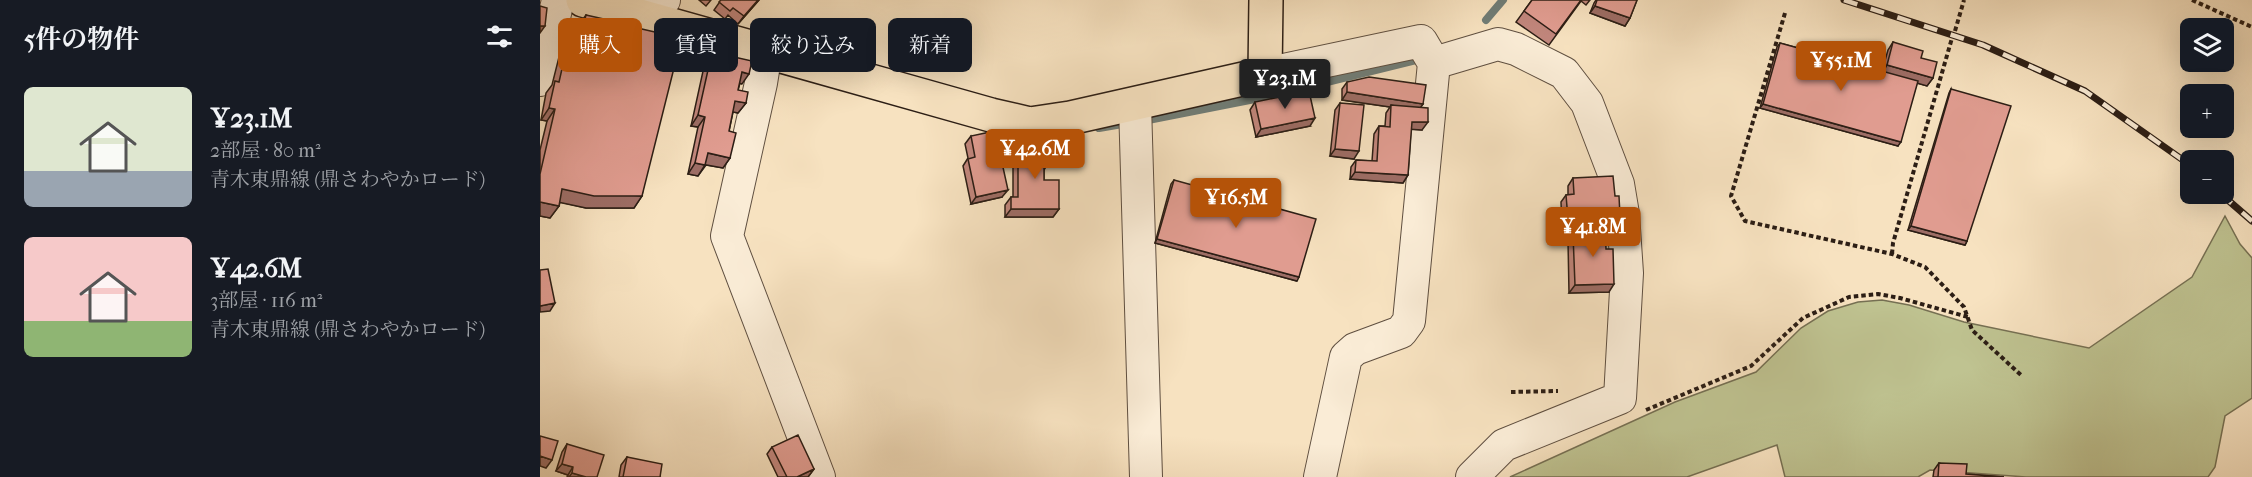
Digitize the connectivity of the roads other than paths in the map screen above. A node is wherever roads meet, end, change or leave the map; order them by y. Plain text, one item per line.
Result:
1 (1266, 0) edge
2 (563, 6) edge
3 (656, 9) edge
4 (750, 57) edge
5 (1434, 63) junction
6 (762, 72) edge
7 (800, 72) edge
8 (1265, 74) junction
9 (540, 80) edge
10 (1135, 119) junction
11 (819, 477) edge
12 (1146, 477) edge
13 (1320, 477) edge
14 (1472, 477) edge

1 - 8 main road
2 - 3 main road
2 - 9 street
3 - 4 main road
5 - 8 street
5 - 13 street
5 - 14 street
6 - 11 street
7 - 10 main road
8 - 10 main road
10 - 12 street

